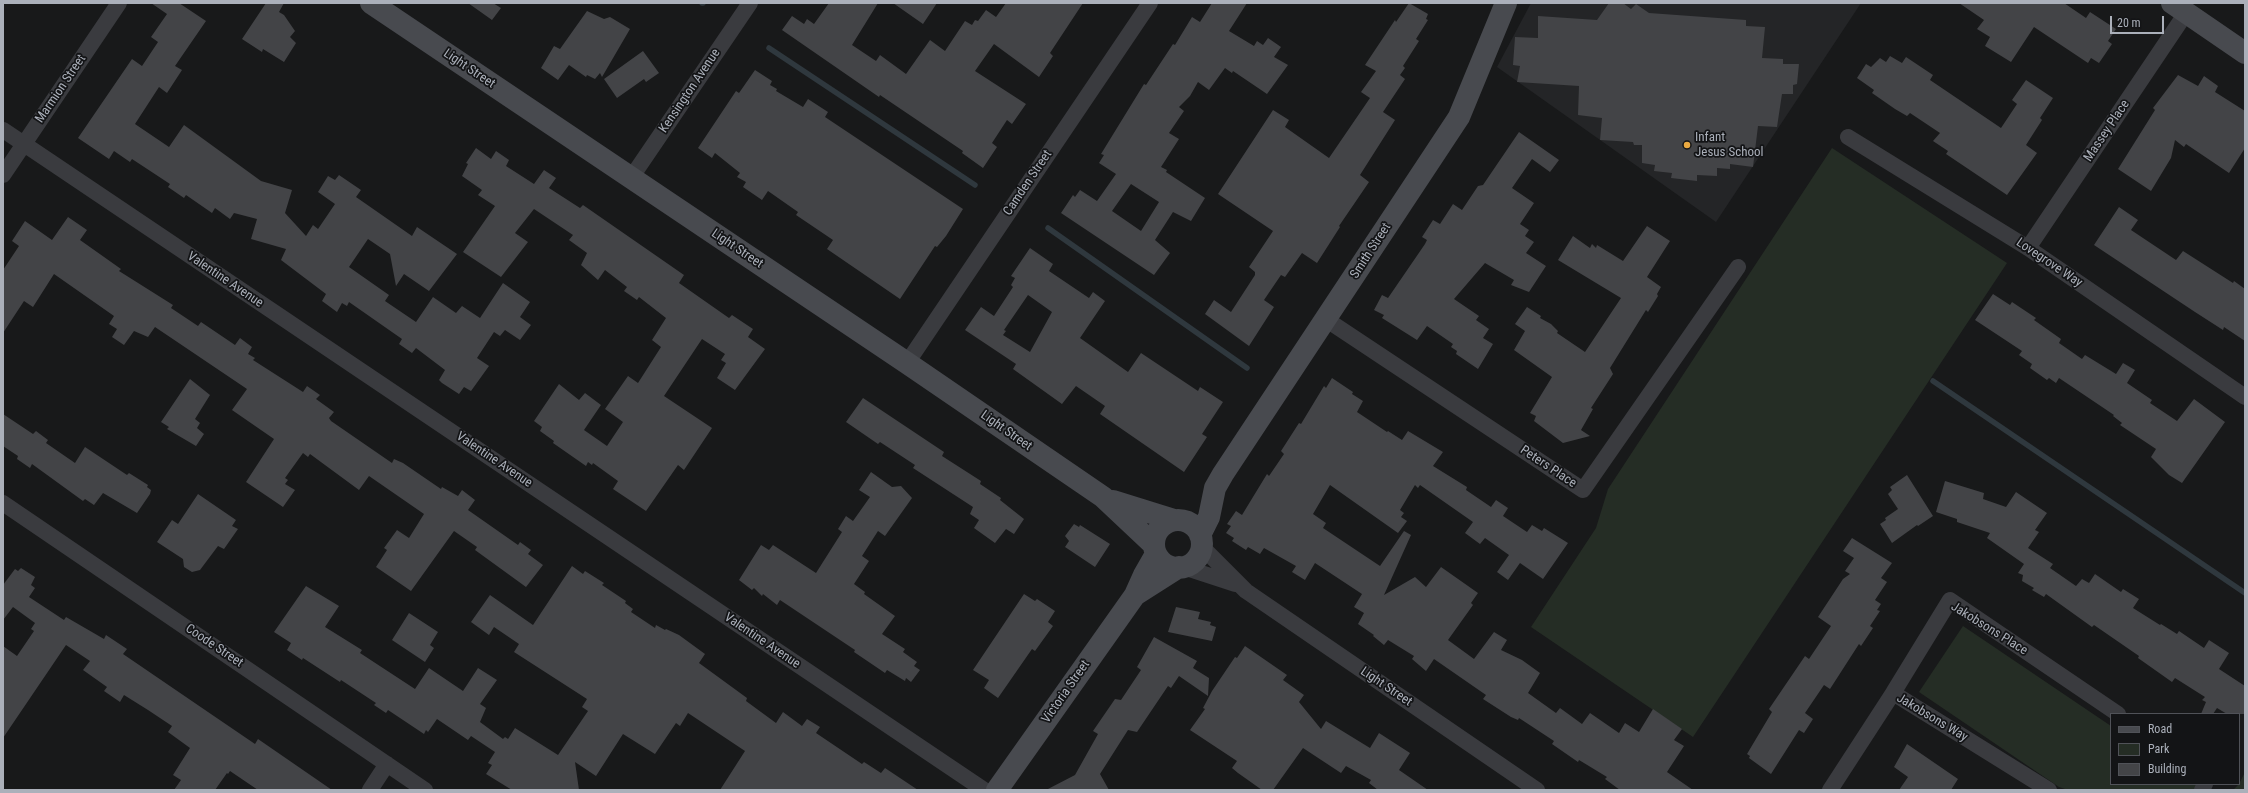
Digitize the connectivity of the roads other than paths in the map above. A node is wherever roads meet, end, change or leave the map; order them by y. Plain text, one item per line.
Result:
1 (119, 3) edge
2 (371, 3) edge
3 (750, 3) edge
4 (1150, 3) edge
5 (1506, 3) edge
6 (2179, 8) edge
7 (2245, 53) edge
8 (3, 130) edge
9 (1848, 137) dead end
10 (24, 145) junction
11 (3, 175) edge
12 (630, 178) junction
13 (2028, 248) junction
14 (1738, 267) dead end
15 (1327, 320) junction
16 (907, 363) junction
17 (2245, 397) edge
18 (1102, 497) junction
19 (3, 503) edge
20 (1190, 531) junction
21 (1155, 549) junction
22 (1181, 567) junction
23 (1236, 584) junction
24 (1136, 595) junction
25 (1893, 693) junction
26 (2117, 713) edge
27 (387, 764) junction
28 (370, 790) edge
29 (426, 790) edge
30 (984, 790) edge
31 (997, 790) edge
32 (1537, 790) edge
33 (1830, 790) edge
34 (2049, 790) edge

1 - 10 street, Marmion Street
2 - 12 street, Light Street
3 - 12 street, Kensington Avenue
4 - 16 street, Camden Street
5 - 15 street, Smith Street
6 - 7 street
6 - 13 street, Massey Place
8 - 10 street, Valentine Avenue
9 - 13 street, Lovegrove Way
10 - 11 street, Marmion Street
10 - 30 street, Valentine Avenue
12 - 16 street, Light Street
13 - 17 street, Lovegrove Way
14 - 15 street, Peters Place
15 - 20 street, Smith Street
16 - 18 street, Light Street
18 - 20 street, Light Street
18 - 21 street, Light Street
19 - 27 street, Coode Street
20 - 21 street
20 - 22 street
20 - 23 street, Light Street
21 - 22 street
21 - 24 street, Victoria Street
22 - 23 street, Light Street
22 - 24 street, Victoria Street
23 - 32 street, Light Street
24 - 31 street, Victoria Street
25 - 26 street, Jakobsons Place
25 - 33 street, Jakobsons Way
25 - 34 street, Jakobsons Way
27 - 28 street
27 - 29 street, Coode Street

